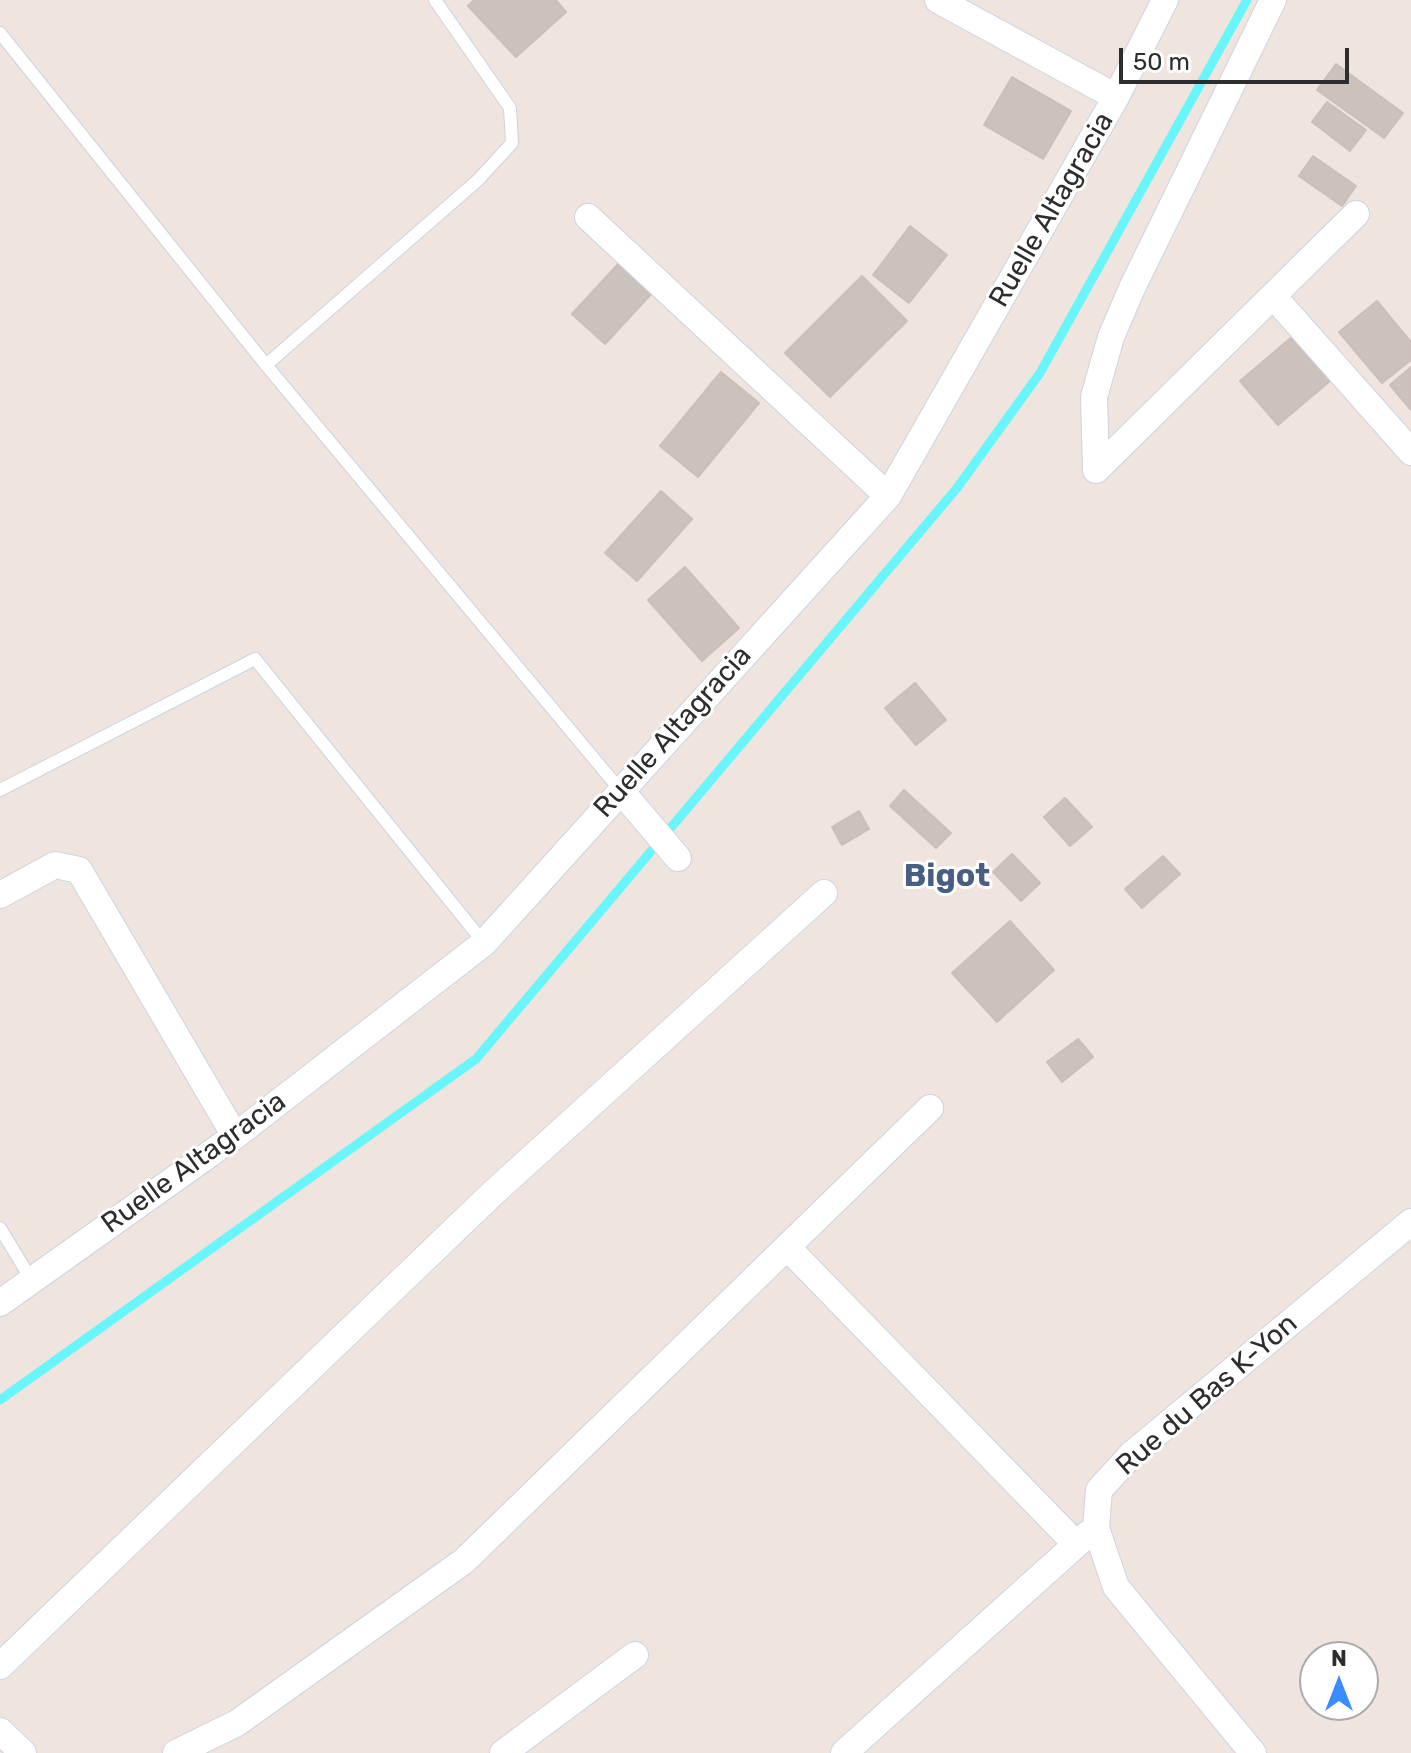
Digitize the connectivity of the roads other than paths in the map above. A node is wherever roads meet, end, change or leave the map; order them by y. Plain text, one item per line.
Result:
1 (435, 0) edge
2 (938, 0) edge
3 (1165, 0) edge
4 (1273, 0) edge
5 (0, 33) edge
6 (1116, 97) junction
7 (1356, 214) dead end
8 (588, 217) dead end
9 (1274, 297) junction
10 (266, 365) junction
11 (1411, 452) edge
12 (888, 496) junction
13 (0, 790) edge
14 (621, 791) junction
15 (678, 858) dead end
16 (824, 893) dead end
17 (0, 895) edge
18 (484, 943) junction
19 (930, 1108) dead end
20 (235, 1136) junction
21 (1411, 1222) edge
22 (0, 1228) edge
23 (787, 1247) junction
24 (31, 1279) junction
25 (0, 1303) edge
26 (1086, 1536) junction
27 (635, 1655) dead end
28 (0, 1666) edge
29 (0, 1731) edge
30 (23, 1753) edge
31 (176, 1753) edge
32 (503, 1753) edge
33 (844, 1753) edge
34 (1253, 1753) edge

1 - 10 lane
2 - 6 street
3 - 6 street, Ruelle Altagracia
4 - 9 street
5 - 10 lane
6 - 12 street, Ruelle Altagracia
7 - 9 street
8 - 12 street
9 - 11 street
10 - 14 lane
12 - 14 street, Ruelle Altagracia
13 - 18 lane
14 - 15 street
14 - 18 street, Ruelle Altagracia
16 - 28 street
17 - 20 street
18 - 20 street, Ruelle Altagracia
19 - 23 street
20 - 24 street, Ruelle Altagracia
21 - 26 street, Rue du Bas K-Yon
22 - 24 lane
23 - 26 street
23 - 31 street
24 - 25 street, Ruelle Altagracia
26 - 33 street
26 - 34 street, Rue du Bas K-Yon
27 - 32 street
29 - 30 street

